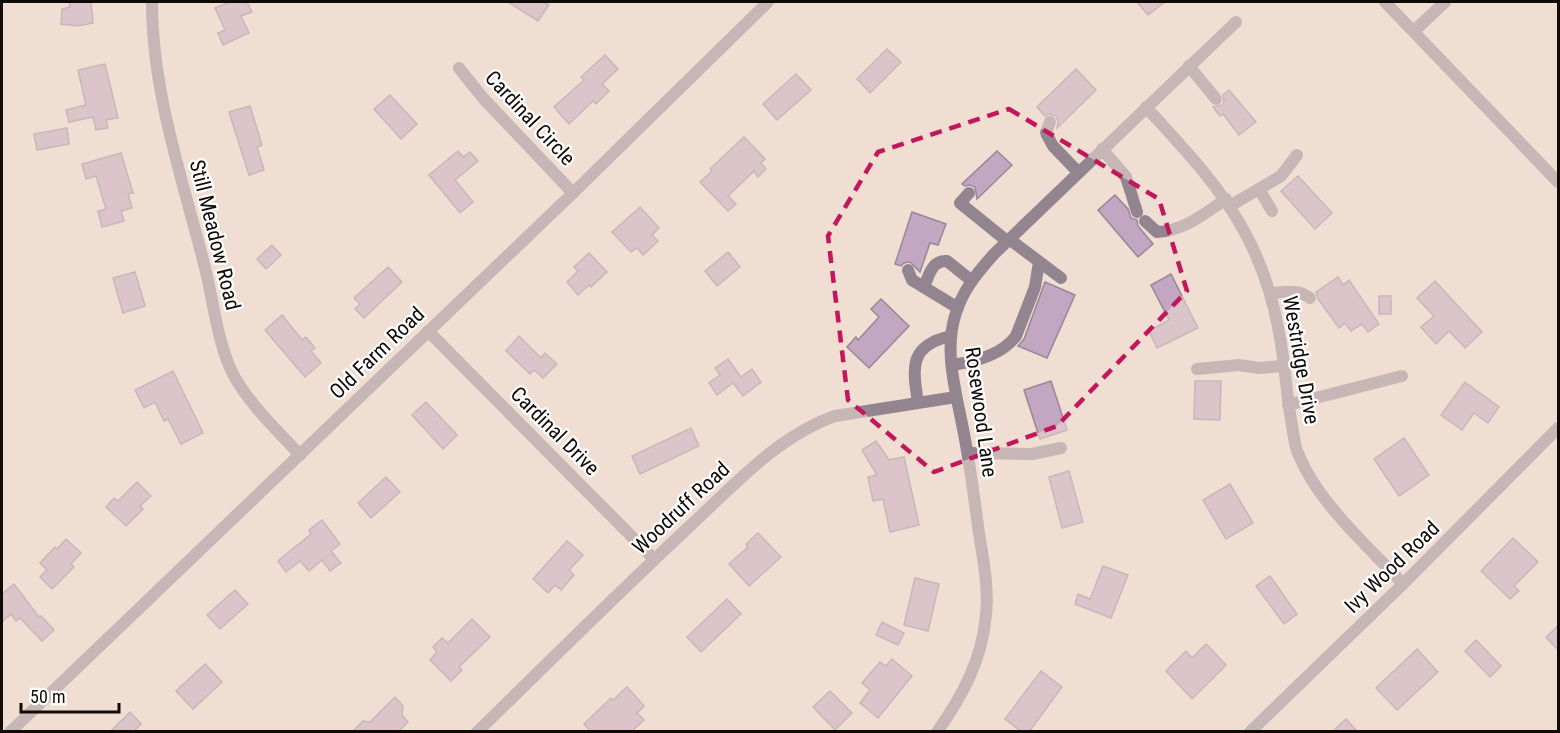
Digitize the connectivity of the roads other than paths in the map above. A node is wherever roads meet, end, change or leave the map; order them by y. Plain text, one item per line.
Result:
1 (152, 2) edge
2 (768, 2) edge
3 (1385, 2) edge
4 (1444, 2) edge
5 (1236, 22) dead end
6 (1414, 31) junction
7 (1190, 66) junction
8 (459, 68) dead end
9 (1216, 99) dead end
10 (1146, 107) junction
11 (1050, 122) dead end
12 (1102, 149) junction
13 (1297, 155) dead end
14 (1078, 172) junction
15 (1558, 182) edge
16 (1259, 189) junction
17 (573, 193) junction
18 (969, 194) dead end
19 (1228, 203) junction
20 (1272, 211) dead end
21 (1008, 240) junction
22 (1039, 262) junction
23 (908, 270) dead end
24 (1061, 278) dead end
25 (972, 281) junction
26 (924, 287) junction
27 (1270, 293) junction
28 (1310, 298) dead end
29 (958, 308) junction
30 (428, 331) junction
31 (951, 336) junction
32 (952, 365) junction
33 (1283, 366) junction
34 (1197, 369) dead end
35 (1402, 376) dead end
36 (956, 397) junction
37 (918, 402) junction
38 (1288, 405) junction
39 (1558, 428) edge
40 (1061, 448) dead end
41 (968, 453) junction
42 (300, 455) junction
43 (654, 559) junction
44 (1403, 584) junction
45 (10, 732) edge
46 (477, 732) edge
47 (937, 732) edge
48 (1250, 732) edge

1 - 42 street, Still Meadow Road
2 - 17 street, Old Farm Road
3 - 6 street
4 - 6 street
5 - 7 street, Rosewood Lane
6 - 15 street
7 - 9 street
7 - 10 street, Rosewood Lane
8 - 17 street, Cardinal Circle
10 - 12 street, Rosewood Lane
10 - 19 street, Westridge Drive
11 - 14 street
12 - 14 street, Rosewood Lane
12 - 19 street
13 - 16 street
14 - 21 street, Rosewood Lane
16 - 19 street
16 - 20 street
17 - 30 street, Old Farm Road
18 - 21 street
19 - 27 street, Westridge Drive
21 - 22 street
21 - 25 street, Rosewood Lane
22 - 24 street
22 - 32 street
23 - 26 street
25 - 26 street
25 - 29 street, Rosewood Lane
26 - 29 street
27 - 28 street
27 - 33 street, Westridge Drive
29 - 31 street, Rosewood Lane
30 - 42 street, Old Farm Road
30 - 43 street, Cardinal Drive
31 - 32 street, Rosewood Lane
31 - 37 street
32 - 36 street, Rosewood Lane
33 - 34 street
33 - 38 street, Westridge Drive
35 - 38 street
36 - 37 street, Woodruff Road
36 - 41 street, Rosewood Lane
37 - 43 street, Woodruff Road
38 - 44 street, Westridge Drive
39 - 44 street, Ivy Wood Road
40 - 41 street
41 - 47 street, Rosewood Lane
42 - 45 street, Old Farm Road
43 - 46 street, Woodruff Road
44 - 48 street, Ivy Wood Road

